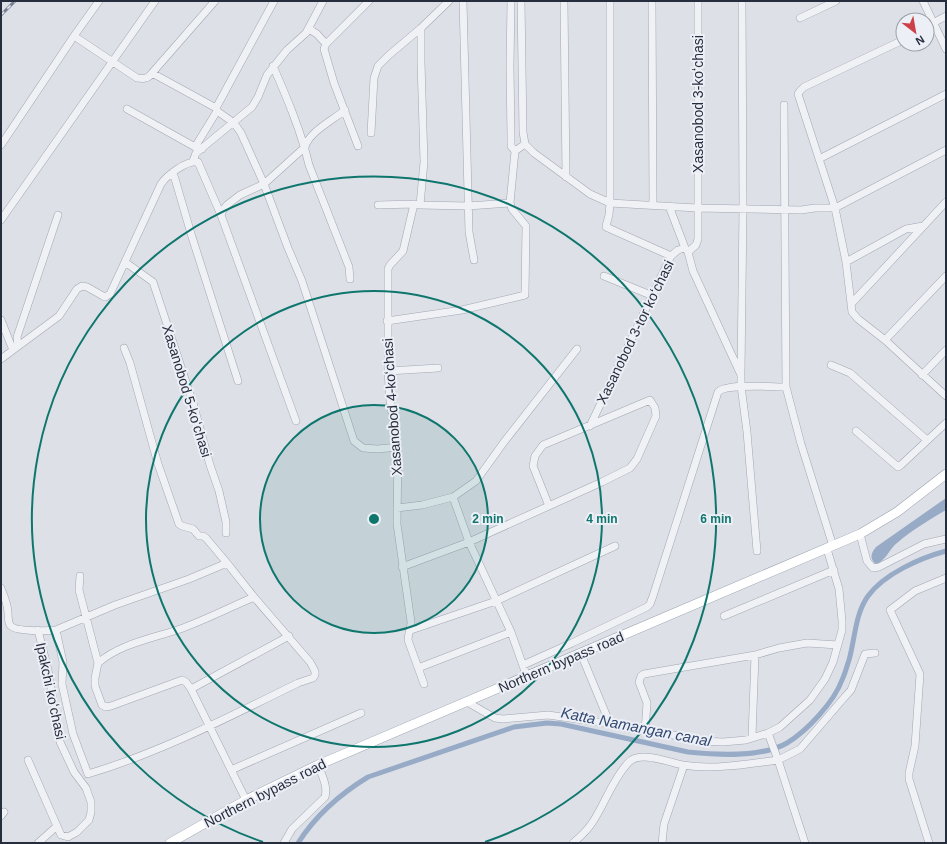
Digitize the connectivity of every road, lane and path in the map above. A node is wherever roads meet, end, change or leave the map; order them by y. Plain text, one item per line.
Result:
1 (99, 1) edge
2 (155, 1) edge
3 (215, 1) edge
4 (274, 1) edge
5 (323, 1) edge
6 (369, 1) edge
7 (449, 1) edge
8 (464, 1) edge
9 (511, 1) edge
10 (521, 1) edge
11 (564, 1) edge
12 (610, 1) edge
13 (652, 1) edge
14 (698, 1) edge
15 (742, 1) edge
16 (836, 1) edge
17 (923, 1) edge
18 (928, 12) edge
19 (946, 16) edge
20 (800, 18) dead end
21 (935, 23) edge
22 (935, 26) edge
23 (422, 28) junction
24 (309, 29) junction
25 (74, 36) junction
26 (326, 44) junction
27 (895, 44) edge
28 (946, 49) edge
29 (113, 61) junction
30 (274, 66) junction
31 (152, 73) junction
32 (946, 94) edge
33 (784, 105) dead end
34 (127, 109) dead end
35 (216, 110) junction
36 (345, 110) junction
37 (234, 123) junction
38 (371, 133) dead end
39 (4, 135) edge
40 (525, 144) junction
41 (1, 145) edge
42 (358, 146) dead end
43 (305, 147) junction
44 (198, 148) junction
45 (946, 150) edge
46 (515, 151) junction
47 (818, 158) junction
48 (193, 161) junction
49 (173, 172) junction
50 (566, 177) junction
51 (264, 184) junction
52 (946, 202) edge
53 (510, 203) junction
54 (610, 203) junction
55 (378, 205) dead end
56 (417, 205) junction
57 (653, 205) junction
58 (468, 206) junction
59 (669, 206) junction
60 (697, 208) junction
61 (743, 208) junction
62 (835, 208) junction
63 (785, 209) junction
64 (58, 215) dead end
65 (221, 215) junction
66 (1, 220) edge
67 (924, 226) junction
68 (686, 250) junction
69 (672, 256) junction
70 (474, 260) dead end
71 (125, 262) junction
72 (846, 262) junction
73 (604, 276) dead end
74 (946, 276) edge
75 (350, 279) dead end
76 (653, 296) junction
77 (851, 304) junction
78 (1, 320) edge
79 (387, 321) junction
80 (886, 340) junction
81 (16, 348) junction
82 (124, 348) dead end
83 (577, 349) dead end
84 (946, 350) edge
85 (1, 359) edge
86 (832, 365) dead end
87 (438, 368) dead end
88 (388, 371) junction
89 (741, 375) junction
90 (922, 375) junction
91 (238, 380) dead end
92 (741, 386) junction
93 (786, 387) junction
94 (946, 396) edge
95 (296, 421) dead end
96 (946, 423) edge
97 (590, 426) junction
98 (856, 431) dead end
99 (927, 440) junction
100 (398, 447) junction
101 (946, 474) edge
102 (452, 496) junction
103 (549, 506) junction
104 (397, 508) junction
105 (226, 533) dead end
106 (860, 534) junction
107 (946, 538) edge
108 (469, 542) junction
109 (615, 546) dead end
110 (830, 547) junction
111 (757, 551) dead end
112 (227, 563) junction
113 (402, 567) junction
114 (834, 570) junction
115 (80, 576) dead end
116 (946, 578) edge
117 (1, 588) edge
118 (254, 596) junction
119 (496, 601) junction
120 (724, 616) dead end
121 (86, 617) junction
122 (38, 630) junction
123 (56, 630) junction
124 (411, 630) junction
125 (511, 632) junction
126 (289, 636) junction
127 (838, 645) junction
128 (875, 653) dead end
129 (581, 654) junction
130 (755, 655) junction
131 (98, 663) junction
132 (523, 665) junction
133 (418, 668) junction
134 (527, 677) junction
135 (424, 684) dead end
136 (190, 689) junction
137 (467, 702) junction
138 (361, 713) dead end
139 (610, 724) junction
140 (208, 727) junction
141 (645, 731) junction
142 (769, 735) junction
143 (752, 737) junction
144 (777, 758) junction
145 (28, 760) dead end
146 (318, 765) junction
147 (684, 765) junction
148 (231, 770) junction
149 (88, 774) junction
150 (81, 781) junction
151 (246, 800) junction
152 (57, 826) junction
153 (38, 843) edge
154 (170, 843) edge
155 (284, 843) edge
156 (573, 843) edge
157 (662, 843) edge
158 (805, 843) edge
159 (929, 843) edge

1 - 25 street
2 - 29 street
3 - 31 street
4 - 35 street
5 - 24 street
6 - 26 street
7 - 23 street
8 - 58 street
9 - 46 street
10 - 40 street
11 - 50 street
12 - 54 street
13 - 57 street
14 - 60 street, Xasanobod 3-koʻchasi
15 - 61 street
16 - 20 street
17 - 18 street
19 - 21 street
22 - 28 street
23 - 38 street
23 - 56 street, Xasanobod 4-koʻchasi
24 - 26 street
24 - 30 street
25 - 29 street
25 - 39 street
26 - 36 street
27 - 47 street
29 - 31 street
29 - 66 street
30 - 37 street
30 - 43 street
31 - 35 street
32 - 47 street
33 - 63 street
34 - 44 street
35 - 37 street
35 - 44 street
36 - 42 street
36 - 43 street
37 - 44 street
37 - 51 street
39 - 41 street
40 - 46 street
40 - 50 street
43 - 51 street
43 - 75 street
44 - 48 street
45 - 62 street
46 - 53 street
47 - 62 street
48 - 49 street
48 - 65 street
49 - 71 street
49 - 91 street
50 - 54 street
51 - 65 street
51 - 100 street
52 - 67 street
53 - 58 street
53 - 79 street
54 - 57 street
54 - 69 street
55 - 56 street
56 - 58 street
56 - 79 street, Xasanobod 4-koʻchasi
57 - 59 street
58 - 70 street
59 - 60 street
59 - 68 street
60 - 61 street
60 - 68 street, Xasanobod 3-koʻchasi
61 - 63 street
61 - 89 street
62 - 63 street
62 - 72 street
63 - 93 street
64 - 81 street
65 - 95 street
67 - 72 street
67 - 77 street
68 - 69 street, Xasanobod 3-tor koʻchasi
68 - 89 street
69 - 76 street, Xasanobod 3-tor koʻchasi
71 - 81 street
71 - 105 street, Xasanobod 5-koʻchasi
72 - 77 street
73 - 76 street
74 - 80 street
76 - 97 street, Xasanobod 3-tor koʻchasi
77 - 80 street
78 - 81 street
79 - 88 street, Xasanobod 4-koʻchasi
80 - 90 street
81 - 85 street
82 - 112 street
83 - 102 street
84 - 90 street
86 - 99 street
87 - 88 street
88 - 100 street, Xasanobod 4-koʻchasi
89 - 92 street
90 - 94 street
92 - 93 street
92 - 111 street
92 - 132 street
93 - 110 street
96 - 99 street
97 - 103 street
97 - 103 street
98 - 99 street
100 - 104 street, Xasanobod 4-koʻchasi
101 - 106 main road, Northern bypass road
102 - 104 street
102 - 108 street
103 - 108 street
104 - 113 street, Xasanobod 4-koʻchasi
106 - 107 street
106 - 110 main road, Northern bypass road
108 - 113 street
108 - 119 street
109 - 119 street
110 - 114 street
110 - 129 main road, Northern bypass road
112 - 118 street
112 - 121 street
113 - 124 street, Xasanobod 4-koʻchasi
114 - 120 street
114 - 127 street
115 - 121 street
116 - 159 street
117 - 122 street
118 - 126 street
118 - 131 street
119 - 124 street
119 - 125 street
121 - 123 street
121 - 131 street
122 - 123 street
122 - 150 street, Ipakchi koʻchasi
123 - 149 street
124 - 133 street, Xasanobod 4-koʻchasi
125 - 132 street
125 - 133 street
126 - 136 street
126 - 140 street
127 - 130 street
127 - 142 street
128 - 144 street
129 - 134 main road, Northern bypass road
129 - 139 street
130 - 141 street
130 - 143 street
131 - 136 street
132 - 134 street
133 - 135 street, Xasanobod 4-koʻchasi
134 - 137 main road, Northern bypass road
136 - 140 street
137 - 139 street
137 - 146 main road, Northern bypass road
138 - 148 street
139 - 141 street
140 - 148 street
140 - 149 street
141 - 143 street
142 - 143 street
142 - 144 street
144 - 147 street
144 - 158 street
145 - 152 street
146 - 151 main road, Northern bypass road
146 - 155 street
147 - 156 street
147 - 157 street
148 - 151 street
149 - 150 street
150 - 152 street, Ipakchi koʻchasi
151 - 154 main road, Northern bypass road
152 - 153 street

